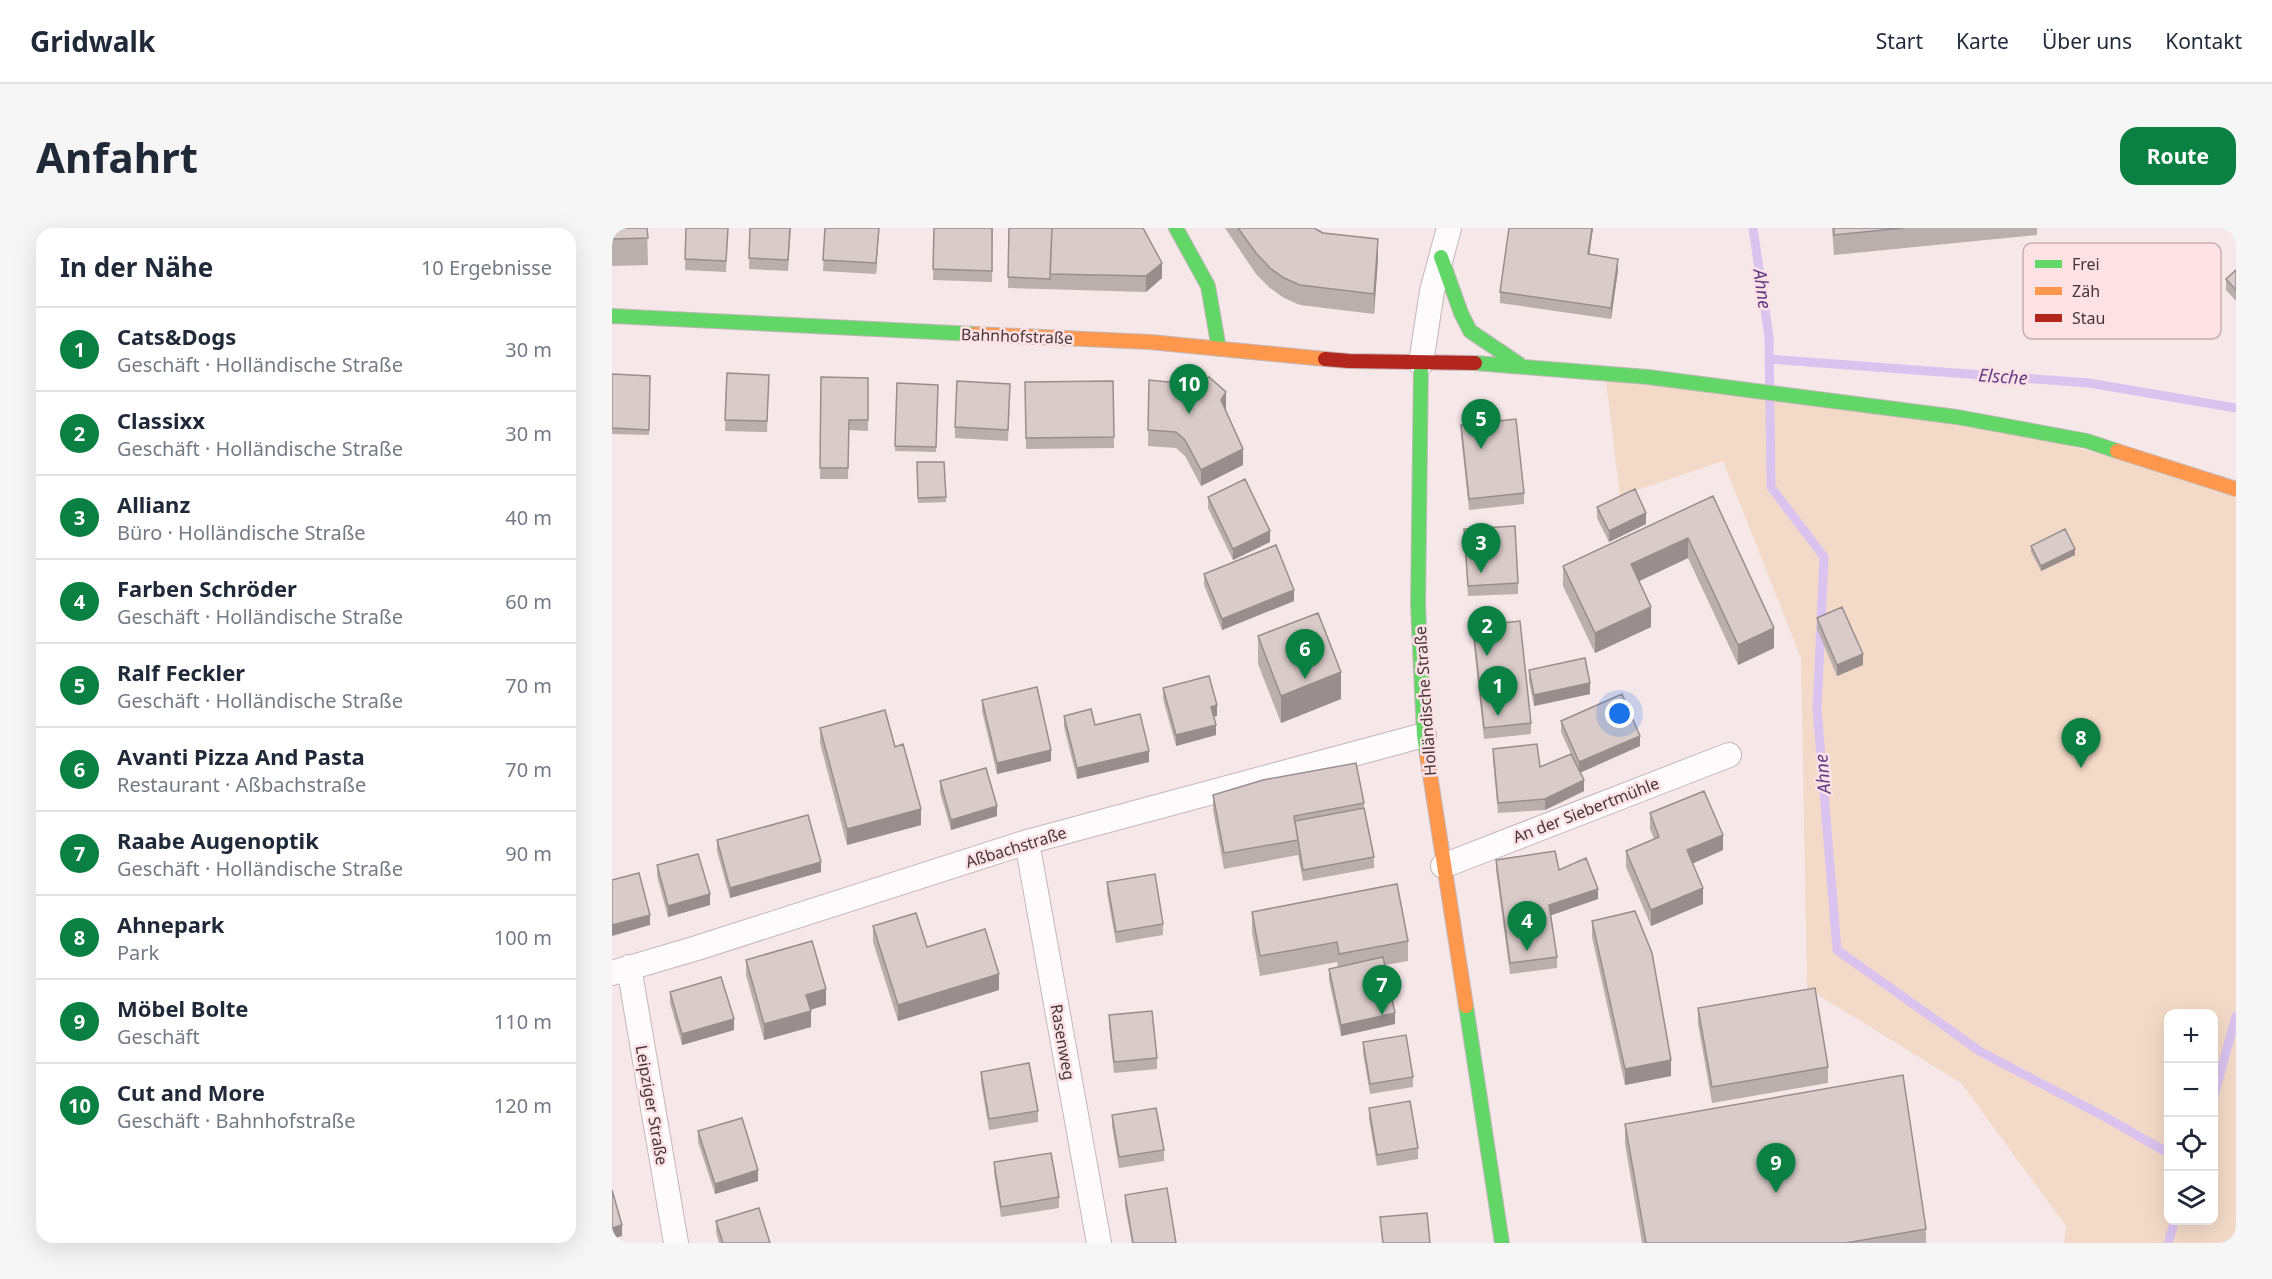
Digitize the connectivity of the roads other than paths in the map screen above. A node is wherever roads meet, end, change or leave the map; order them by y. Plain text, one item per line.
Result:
1 (1176, 228) edge
2 (1449, 228) edge
3 (1441, 257) junction
4 (612, 316) edge
5 (1219, 349) junction
6 (1421, 363) junction
7 (1521, 365) junction
8 (2236, 489) edge
9 (1424, 735) junction
10 (1729, 755) dead end
11 (1027, 842) junction
12 (1443, 866) junction
13 (620, 970) edge
14 (676, 1243) edge
15 (1099, 1243) edge
16 (1502, 1243) edge

1 - 5 main road
2 - 3 street, Holländische Straße
3 - 6 street, Holländische Straße
3 - 7 main road
4 - 5 main road, Bahnhofstraße
5 - 6 main road, Bahnhofstraße
6 - 7 main road, Bahnhofstraße
6 - 9 main road, Holländische Straße
7 - 8 main road, Bahnhofstraße
9 - 11 street, Aßbachstraße
9 - 12 main road, Holländische Straße
10 - 12 street, An der Siebertmühle
11 - 13 street, Aßbachstraße
11 - 15 street, Rasenweg
12 - 16 main road, Holländische Straße
13 - 14 street, Leipziger Straße

